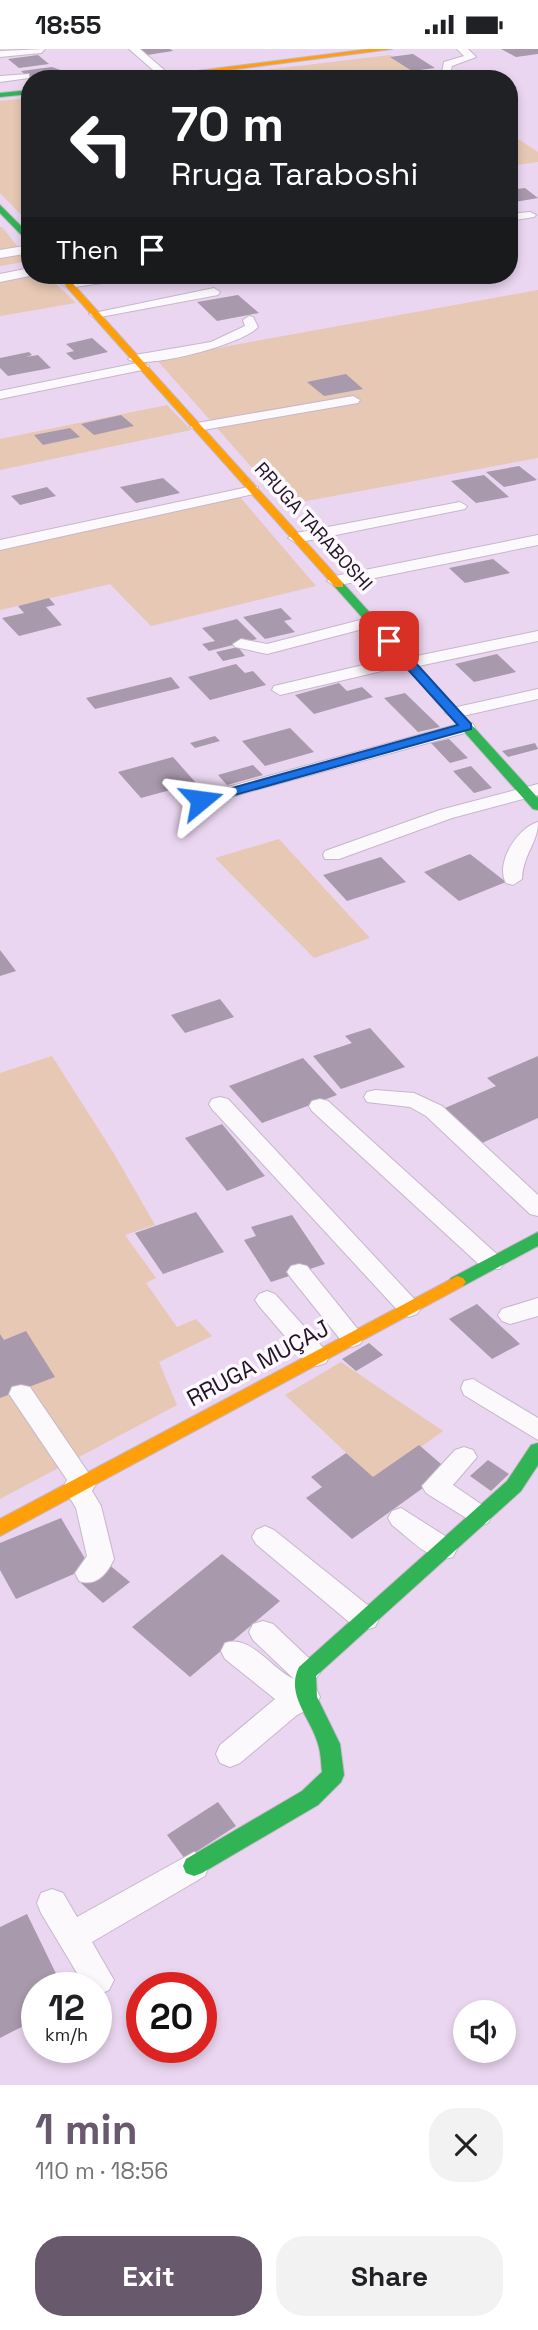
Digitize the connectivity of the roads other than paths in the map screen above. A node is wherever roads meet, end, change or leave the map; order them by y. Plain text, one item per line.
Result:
1 (134, 49) edge
2 (388, 49) edge
3 (462, 49) edge
4 (41, 50) edge
5 (0, 54) edge
6 (159, 70) edge
7 (208, 70) edge
8 (446, 70) edge
9 (21, 86) edge
10 (1, 90) edge
11 (0, 208) edge
12 (530, 215) dead end
13 (518, 217) edge
14 (7, 224) edge
15 (21, 250) edge
16 (0, 254) edge
17 (21, 274) edge
18 (0, 278) edge
19 (68, 284) edge
20 (214, 292) dead end
21 (95, 314) junction
22 (249, 320) dead end
23 (136, 360) junction
24 (26, 377) dead end
25 (0, 395) edge
26 (353, 400) dead end
27 (197, 427) junction
28 (253, 490) junction
29 (460, 506) dead end
30 (296, 538) junction
31 (538, 540) edge
32 (0, 545) edge
33 (335, 581) junction
34 (372, 622) junction
35 (538, 636) edge
36 (242, 644) dead end
37 (408, 662) junction
38 (280, 690) dead end
39 (538, 694) edge
40 (460, 720) junction
41 (534, 796) edge
42 (201, 800) dead end
43 (538, 828) edge
44 (332, 855) dead end
45 (513, 879) dead end
46 (375, 1097) dead end
47 (220, 1104) dead end
48 (320, 1106) dead end
49 (538, 1208) edge
50 (538, 1238) edge
51 (492, 1263) junction
52 (299, 1272) dead end
53 (267, 1300) dead end
54 (538, 1307) edge
55 (409, 1308) junction
56 (510, 1315) dead end
57 (352, 1338) junction
58 (317, 1357) junction
59 (473, 1388) dead end
60 (21, 1394) dead end
61 (538, 1430) edge
62 (464, 1457) dead end
63 (536, 1457) edge
64 (79, 1486) junction
65 (479, 1516) junction
66 (401, 1518) dead end
67 (0, 1528) edge
68 (265, 1537) dead end
69 (444, 1549) junction
70 (88, 1573) dead end
71 (365, 1619) junction
72 (263, 1632) dead end
73 (235, 1651) dead end
74 (306, 1688) junction
75 (230, 1754) dead end
76 (194, 1866) joint
77 (52, 1903) dead end
78 (72, 1937) junction
79 (93, 1972) edge

1 - 6 lane
2 - 7 street
3 - 8 lane
4 - 5 lane
9 - 10 street
11 - 14 street
12 - 13 lane
15 - 16 lane
17 - 18 lane
19 - 21 street, RRUGA TARABOSHI
20 - 21 lane
21 - 23 street, RRUGA TARABOSHI
22 - 23 lane
23 - 24 lane
23 - 25 lane
23 - 27 street, RRUGA TARABOSHI
26 - 27 lane
27 - 28 street, RRUGA TARABOSHI
28 - 30 street, RRUGA TARABOSHI
28 - 32 lane
29 - 30 lane
30 - 33 street, RRUGA TARABOSHI
31 - 33 lane
33 - 34 street, RRUGA TARABOSHI
34 - 36 lane
34 - 37 street, RRUGA TARABOSHI
35 - 37 lane
37 - 38 lane
37 - 40 street, RRUGA TARABOSHI
39 - 40 lane
40 - 41 street, RRUGA TARABOSHI
40 - 42 lane
41 - 44 lane
43 - 45 lane
46 - 49 lane
47 - 55 lane
48 - 51 lane
50 - 51 street, RRUGA MUÇAJ
51 - 55 street, RRUGA MUÇAJ
52 - 57 lane
53 - 58 lane
54 - 56 lane
55 - 57 street, RRUGA MUÇAJ
57 - 58 street, RRUGA MUÇAJ
58 - 64 street, RRUGA MUÇAJ
59 - 61 lane
60 - 64 lane
62 - 65 lane
63 - 65 street
64 - 67 street, RRUGA MUÇAJ
64 - 70 lane
65 - 69 street
66 - 69 lane
68 - 71 lane
69 - 71 street
71 - 74 street
72 - 74 lane
73 - 74 lane
74 - 75 lane
74 - 76 street
76 - 78 lane
77 - 78 lane
78 - 79 lane

